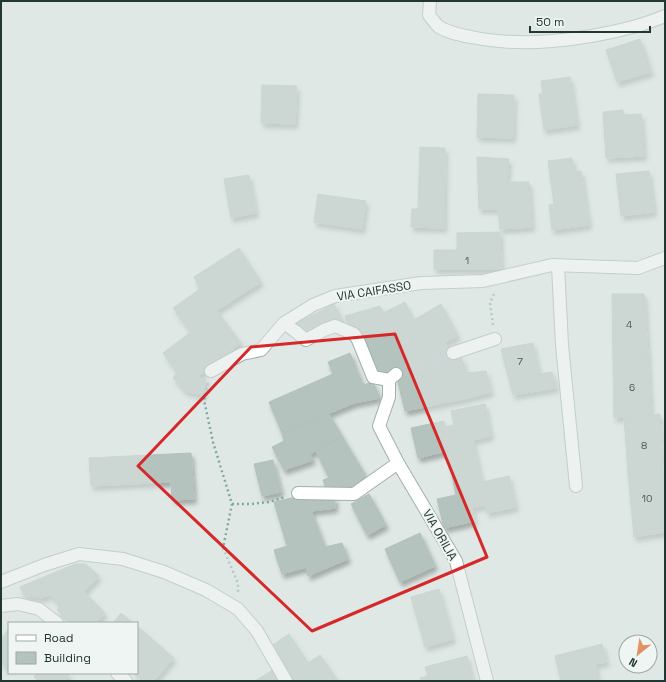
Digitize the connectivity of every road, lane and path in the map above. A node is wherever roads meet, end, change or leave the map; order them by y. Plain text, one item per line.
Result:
1 (430, 1) edge
2 (665, 16) edge
3 (665, 258) edge
4 (558, 266) junction
5 (499, 278) junction
6 (284, 323) junction
7 (495, 339) joint
8 (453, 353) tunnel mouth
9 (212, 371) joint
10 (398, 463) junction
11 (576, 486) dead end
12 (298, 493) joint
13 (232, 504) junction
14 (1, 582) edge
15 (1, 606) edge
16 (238, 609) junction
17 (57, 622) edge
18 (118, 674) edge
19 (126, 681) edge
20 (286, 681) edge
21 (487, 681) edge

1 - 2 street
3 - 4 street, VIA CAIFASSO
4 - 5 street, VIA CAIFASSO
4 - 11 street
5 - 6 street, VIA CAIFASSO
5 - 7 path
6 - 9 street, VIA CAIFASSO
6 - 10 street, VIA ORILIA
7 - 8 street
9 - 13 path
10 - 12 street
10 - 21 street, VIA ORILIA
12 - 13 path
13 - 16 path
14 - 16 street
15 - 17 street
16 - 20 street
18 - 19 street

